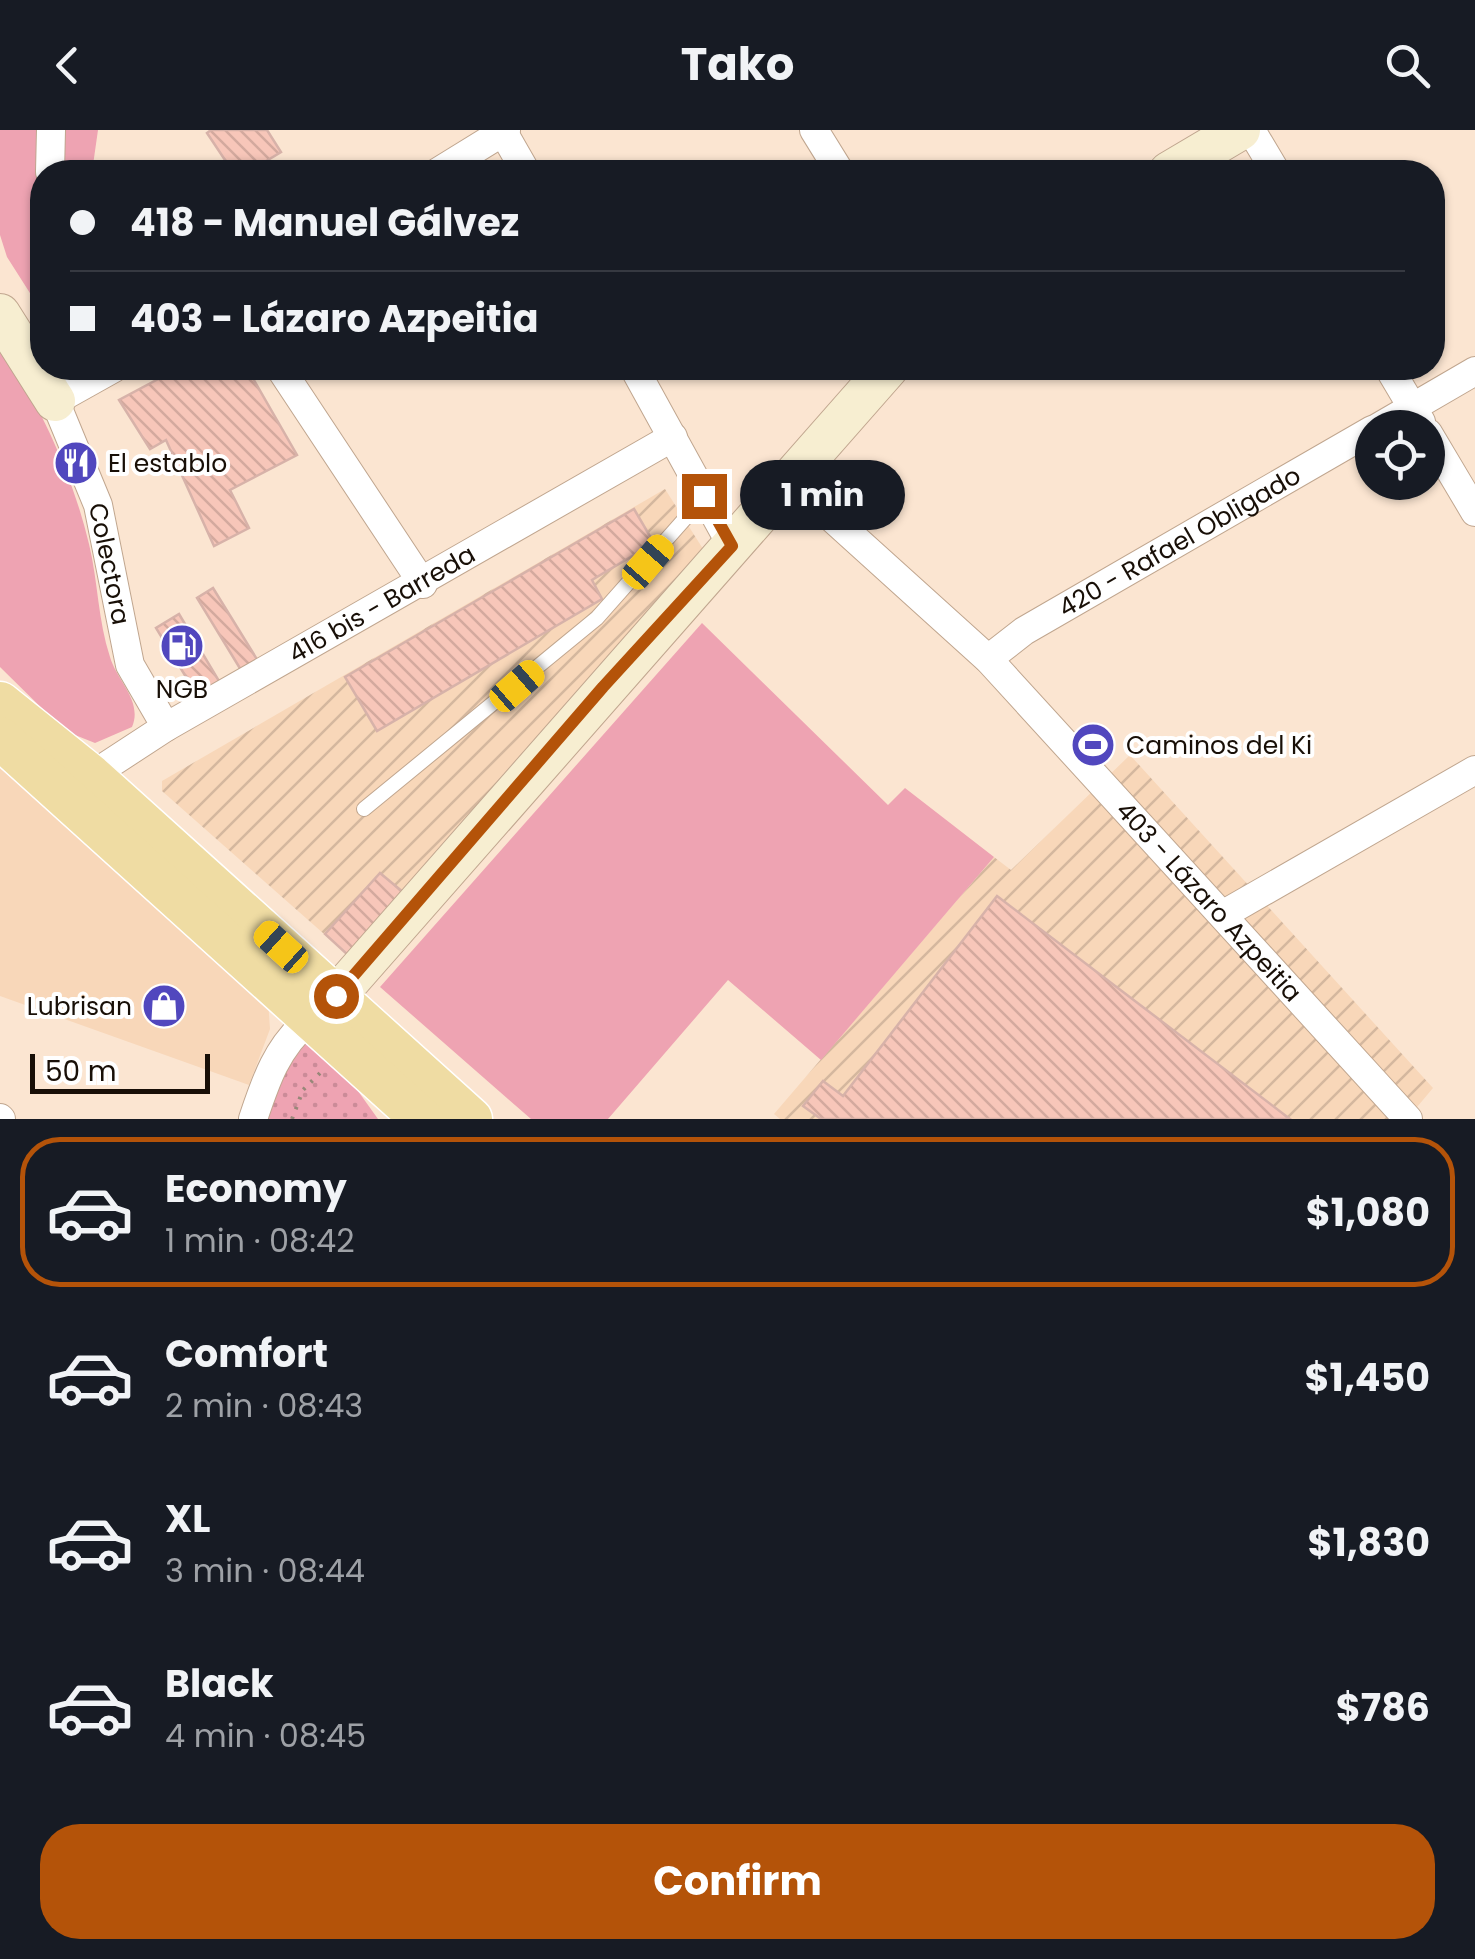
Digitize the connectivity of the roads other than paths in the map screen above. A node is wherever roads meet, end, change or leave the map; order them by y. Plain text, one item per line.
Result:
1 (51, 130) edge
2 (814, 130) edge
3 (1240, 130) edge
4 (1251, 130) edge
5 (504, 131) edge
6 (50, 160) edge
7 (457, 160) edge
8 (520, 160) edge
9 (833, 160) edge
10 (1189, 160) edge
11 (1269, 160) edge
12 (3, 326) edge
13 (30, 364) edge
14 (1475, 371) edge
15 (41, 380) edge
16 (86, 380) edge
17 (288, 380) edge
18 (641, 380) edge
19 (878, 380) edge
20 (1396, 380) edge
21 (55, 400) junction
22 (1413, 410) edge
23 (1434, 410) edge
24 (673, 438) junction
25 (1355, 441) edge
26 (1445, 463) edge
27 (790, 480) junction
28 (704, 496) junction
29 (1475, 512) edge
30 (732, 546) junction
31 (422, 584) junction
32 (988, 659) junction
33 (0, 703) edge
34 (166, 727) junction
35 (0, 738) edge
36 (1475, 770) edge
37 (91, 776) junction
38 (364, 808) dead end
39 (1224, 914) junction
40 (322, 1008) junction
41 (253, 1119) edge
42 (422, 1119) edge
43 (471, 1119) edge
44 (1408, 1119) edge

1 - 6 street
2 - 9 street
3 - 10 street
4 - 11 street
5 - 7 street
5 - 8 street
12 - 13 street
14 - 23 street, 420 - Rafael Obligado
15 - 21 street
16 - 21 street
17 - 31 street
18 - 24 street
19 - 27 street
20 - 22 street
21 - 34 street, Colectora
24 - 28 street
24 - 31 street, 416 bis - Barreda
25 - 32 street, 420 - Rafael Obligado
26 - 29 street
27 - 30 street
27 - 32 street, 403 - Lázaro Azpeitia
28 - 30 street
28 - 38 lane
30 - 40 street
31 - 34 street, 416 bis - Barreda
32 - 39 street, 403 - Lázaro Azpeitia
33 - 37 main road
34 - 37 street, 416 bis - Barreda
35 - 40 main road
36 - 39 street
37 - 40 main road
39 - 44 street, 403 - Lázaro Azpeitia
40 - 41 street
40 - 42 main road
40 - 43 main road

